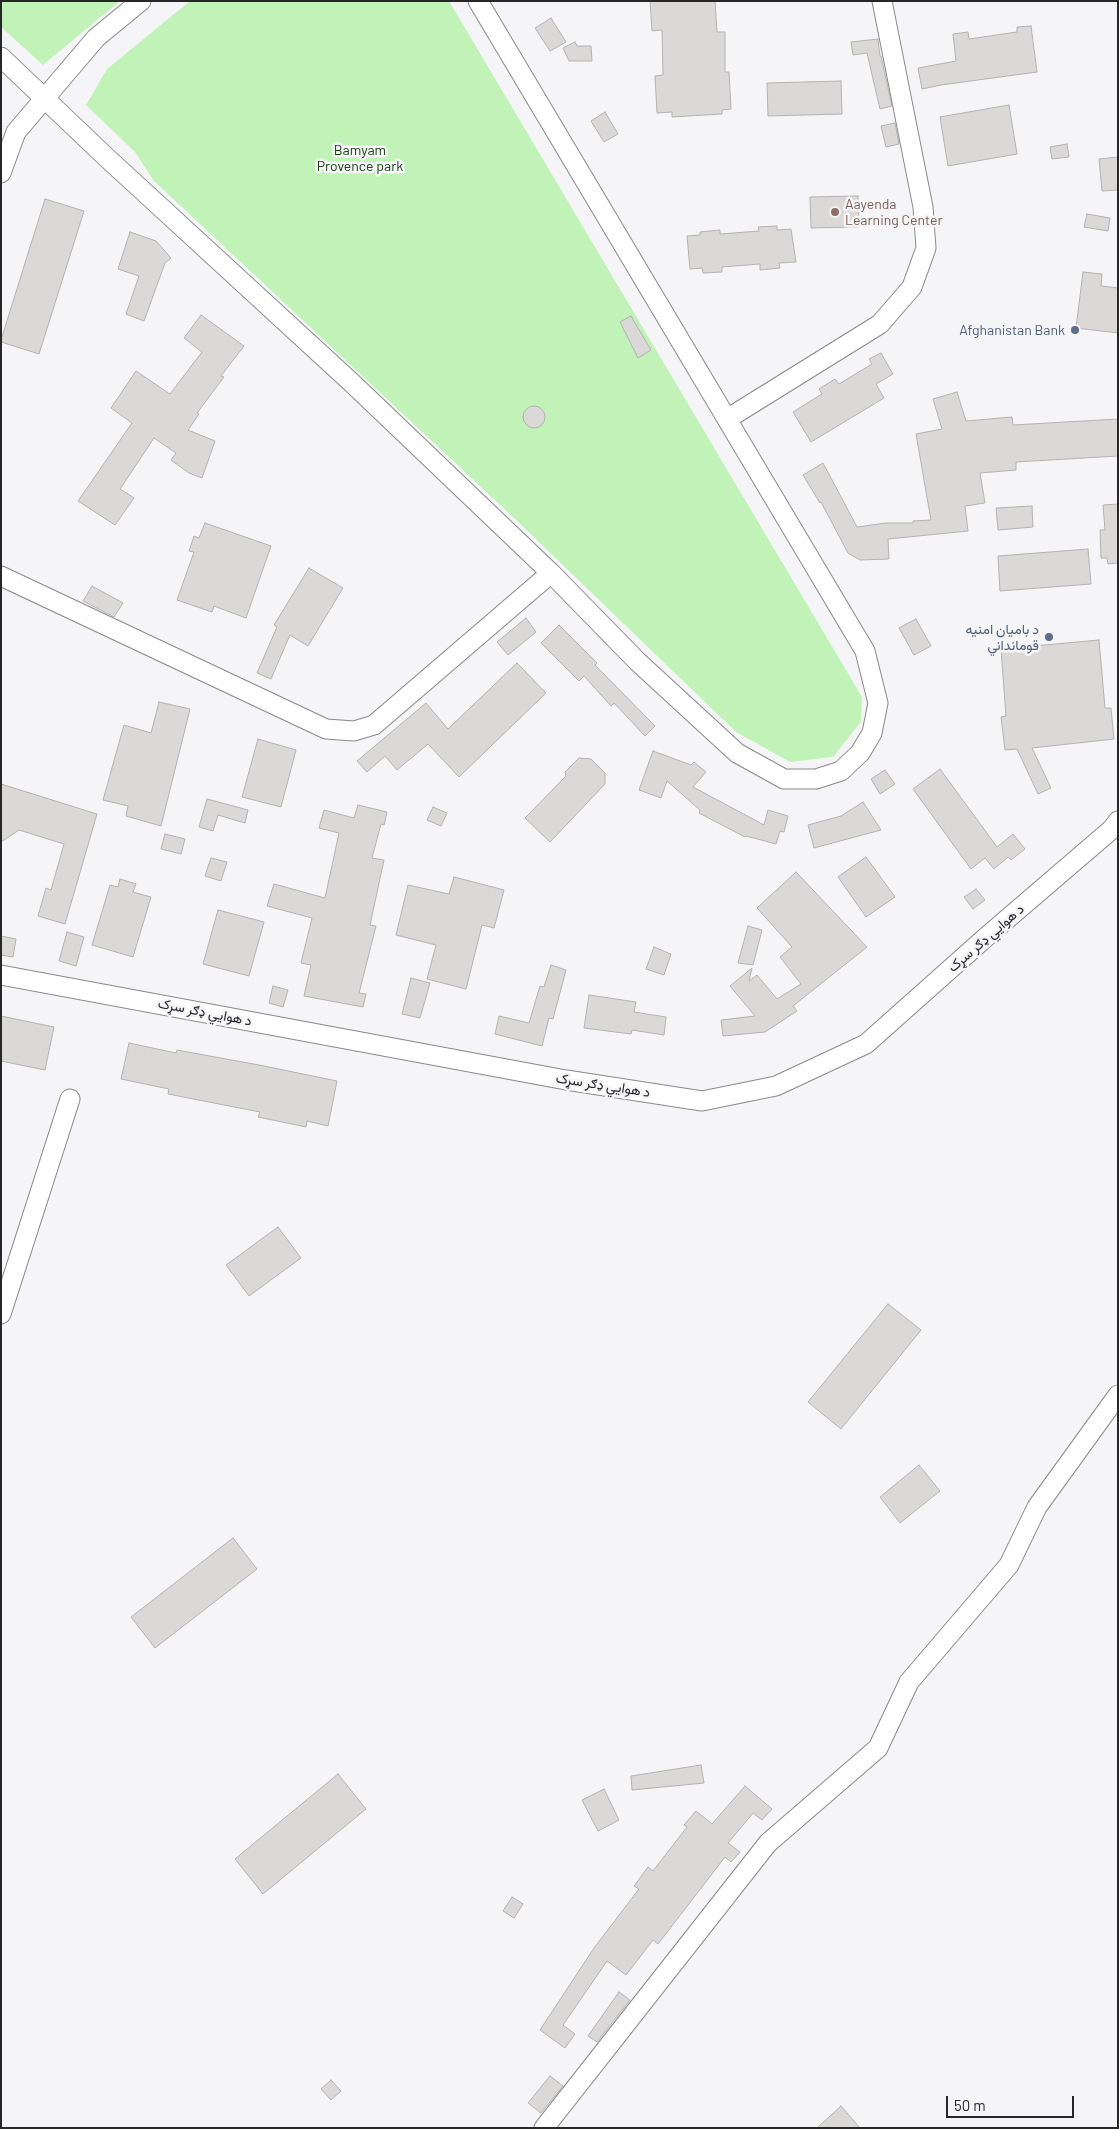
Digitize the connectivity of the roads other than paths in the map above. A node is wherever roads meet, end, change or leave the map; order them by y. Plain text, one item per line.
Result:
1 (141, 1) edge
2 (478, 1) edge
3 (882, 1) edge
4 (1, 58) edge
5 (46, 98) junction
6 (1, 173) edge
7 (727, 419) junction
8 (551, 573) junction
9 (1, 576) edge
10 (1118, 821) edge
11 (1, 975) edge
12 (70, 1099) dead end
13 (1, 1314) edge
14 (1118, 1396) edge
15 (544, 2128) edge

1 - 5 street
2 - 7 street
3 - 7 street
4 - 5 street
5 - 6 street
5 - 8 street
7 - 8 street
8 - 9 street
10 - 11 street, د هوايي ډګر سړک
12 - 13 street
14 - 15 street

